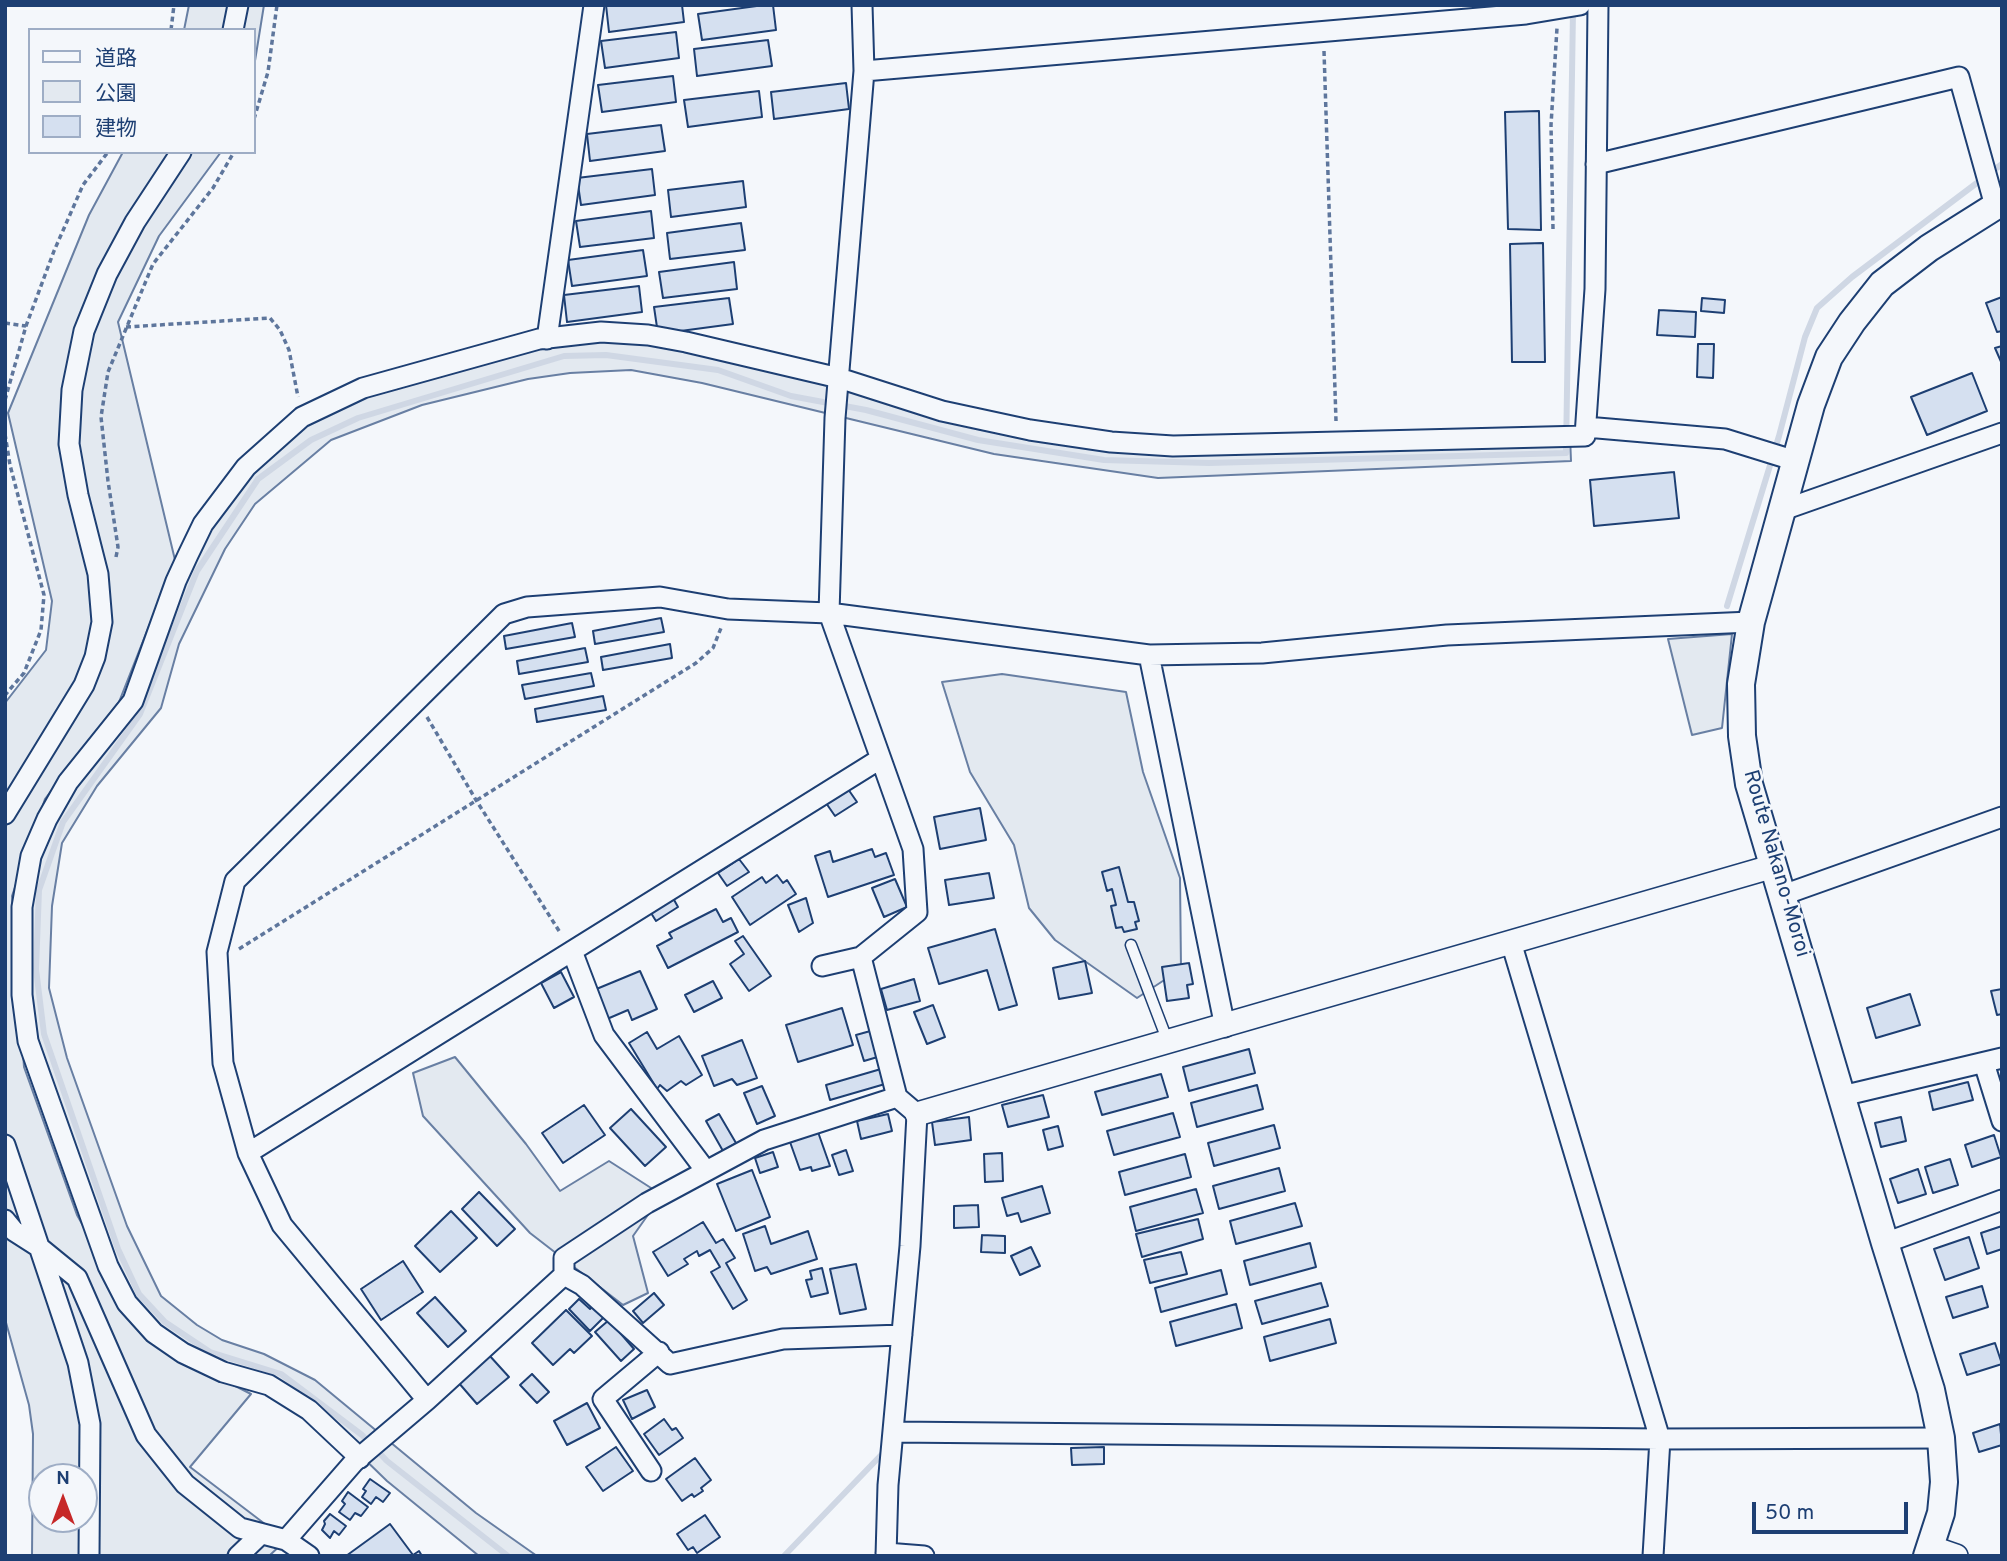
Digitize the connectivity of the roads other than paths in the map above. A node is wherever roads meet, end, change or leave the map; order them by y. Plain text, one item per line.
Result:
1 (238, 5) edge
2 (594, 5) edge
3 (862, 5) edge
4 (1580, 5) edge
5 (1598, 5) edge
6 (233, 28) edge
7 (864, 71) junction
8 (180, 154) edge
9 (1596, 164) junction
10 (1998, 204) edge
11 (547, 339) junction
12 (839, 381) junction
13 (1586, 427) junction
14 (2002, 433) edge
15 (1796, 461) junction
16 (1783, 510) junction
17 (829, 613) junction
18 (1751, 622) junction
19 (1149, 654) junction
20 (880, 759) junction
21 (5, 814) edge
22 (2002, 817) edge
23 (1774, 866) junction
24 (1783, 895) junction
25 (1511, 942) junction
26 (1131, 945) dead end
27 (572, 951) junction
28 (861, 957) junction
29 (822, 966) dead end
30 (1224, 1027) junction
31 (1168, 1043) junction
32 (1993, 1061) edge
33 (1842, 1096) junction
34 (897, 1097) junction
35 (917, 1114) junction
36 (2002, 1121) edge
37 (5, 1145) edge
38 (248, 1153) junction
39 (706, 1171) junction
40 (2002, 1200) edge
41 (5, 1220) edge
42 (1885, 1243) junction
43 (39, 1247) junction
44 (564, 1275) junction
45 (902, 1335) junction
46 (659, 1352) junction
47 (427, 1400) junction
48 (893, 1432) junction
49 (1941, 1438) junction
50 (1660, 1439) junction
51 (360, 1458) junction
52 (651, 1471) dead end
53 (261, 1534) junction
54 (286, 1540) junction
55 (1929, 1551) edge
56 (886, 1554) edge
57 (89, 1556) edge
58 (238, 1556) edge
59 (309, 1556) edge
60 (924, 1556) edge
61 (1653, 1556) edge
62 (1956, 1556) edge

1 - 6 street
2 - 11 street
3 - 7 street
4 - 7 street
5 - 9 street
7 - 12 street
8 - 21 street
9 - 10 street
9 - 13 street
10 - 15 main road, Route Nakano-Moroi
11 - 12 street
11 - 51 street
12 - 13 street
12 - 17 street
13 - 15 street
14 - 16 street
15 - 16 main road, Route Nakano-Moroi
16 - 18 main road, Route Nakano-Moroi
17 - 19 street
17 - 20 street
17 - 38 street
18 - 19 street
18 - 23 main road, Route Nakano-Moroi
19 - 30 street
20 - 27 street
20 - 28 street
22 - 24 street
23 - 24 main road, Route Nakano-Moroi
23 - 25 street
24 - 33 main road, Route Nakano-Moroi
25 - 30 street
25 - 50 street
26 - 31 lane
27 - 38 street
27 - 39 street
28 - 29 street
28 - 34 street
30 - 31 street
31 - 35 street
32 - 33 street
32 - 36 street
33 - 42 main road, Route Nakano-Moroi
34 - 35 street
34 - 39 street
35 - 45 street
37 - 43 street
38 - 47 street
39 - 44 street
40 - 42 street
41 - 43 street
42 - 49 main road, Route Nakano-Moroi
43 - 53 street
43 - 57 street
44 - 46 street
44 - 47 street
45 - 46 street
45 - 48 street
46 - 52 street
47 - 51 street
48 - 50 street
48 - 56 street
49 - 50 street
49 - 55 main road, Route Nakano-Moroi
50 - 61 street
51 - 54 street
53 - 54 street
53 - 58 street
54 - 59 street
55 - 62 street
56 - 60 street

